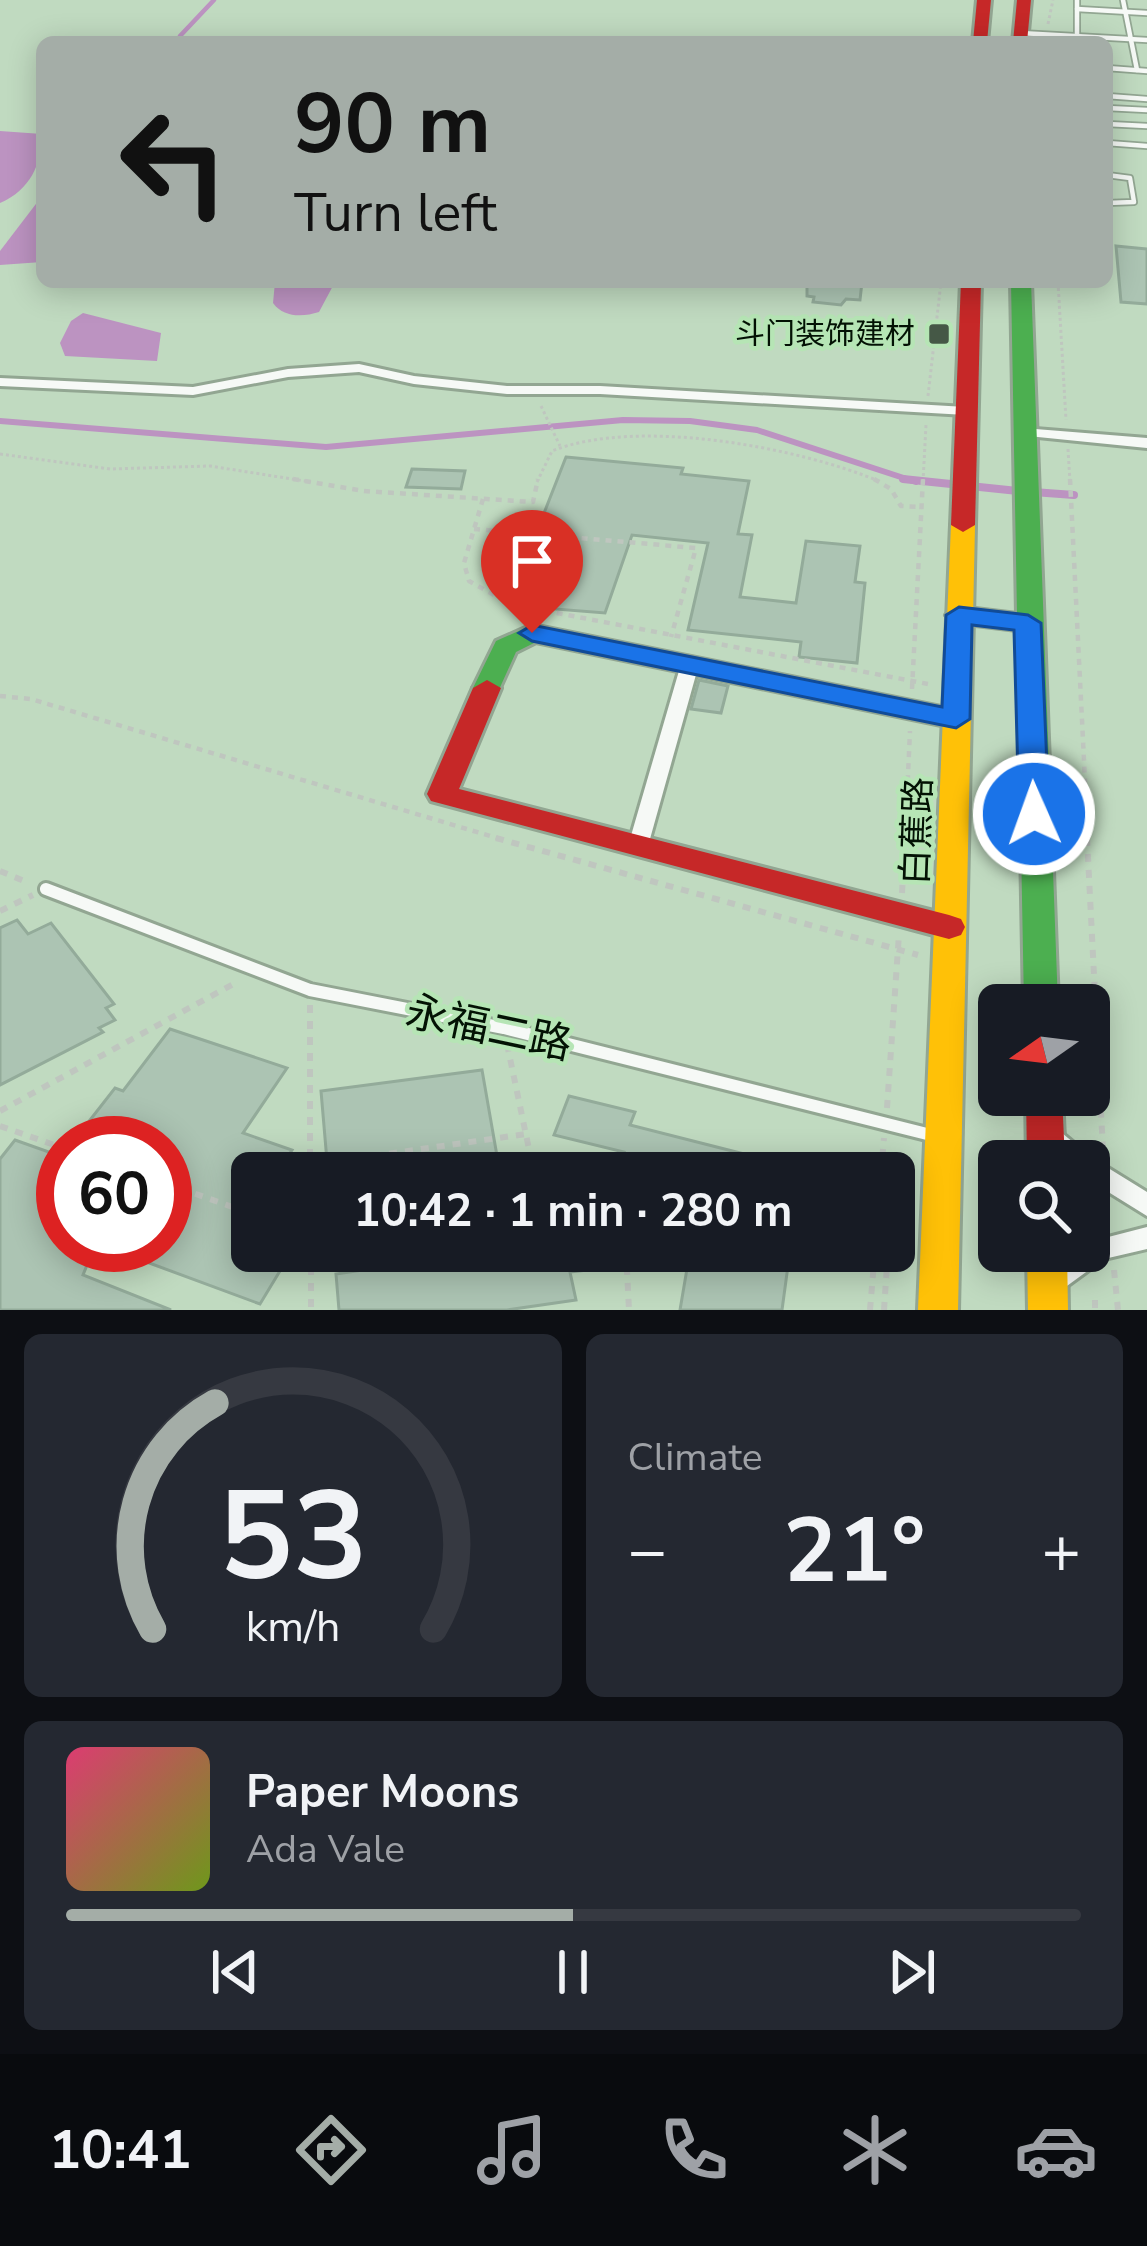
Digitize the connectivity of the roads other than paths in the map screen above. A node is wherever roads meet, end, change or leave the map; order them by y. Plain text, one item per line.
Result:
1 (984, 0) edge
2 (1024, 0) edge
3 (1076, 0) edge
4 (1123, 0) edge
5 (1077, 10) junction
6 (1125, 12) junction
7 (1147, 13) edge
8 (981, 36) edge
9 (1020, 36) edge
10 (1077, 36) edge
11 (1113, 40) edge
12 (1131, 40) junction
13 (1147, 40) edge
14 (1113, 68) edge
15 (1137, 70) junction
16 (1147, 70) edge
17 (1113, 96) edge
18 (1147, 98) edge
19 (1113, 108) edge
20 (1147, 110) edge
21 (1113, 124) edge
22 (1147, 126) edge
23 (1113, 143) edge
24 (1147, 146) edge
25 (1113, 176) edge
26 (1113, 202) edge
27 (970, 288) edge
28 (1021, 288) edge
29 (0, 382) edge
30 (966, 411) junction
31 (1023, 432) junction
32 (1147, 443) edge
33 (959, 615) junction
34 (1028, 623) junction
35 (690, 664) junction
36 (956, 719) junction
37 (638, 846) junction
38 (46, 889) road end
39 (949, 927) junction
40 (1040, 984) edge
41 (942, 1138) junction
42 (1110, 1181) edge
43 (1147, 1205) edge
44 (1147, 1238) edge
45 (1048, 1298) edge
46 (938, 1310) edge

1 - 8 main road
2 - 9 main road
3 - 5 lane
4 - 6 lane
5 - 6 lane
5 - 10 lane
6 - 7 lane
6 - 12 lane
11 - 12 lane
12 - 13 lane
12 - 15 lane
14 - 15 lane
15 - 16 lane
17 - 18 lane
19 - 20 lane
21 - 22 lane
23 - 24 lane
25 - 26 lane
27 - 30 main road, 白蕉路
28 - 31 main road
29 - 30 street
30 - 33 main road, 白蕉路
31 - 32 street
31 - 34 main road
33 - 34 main road
33 - 36 main road, 白蕉路
34 - 40 main road
35 - 36 main road
35 - 37 street
35 - 37 main road
36 - 39 main road, 白蕉路
37 - 39 main road
38 - 41 lane, 永福二路
39 - 41 main road, 白蕉路
41 - 46 main road, 白蕉路
42 - 43 street
44 - 45 street

